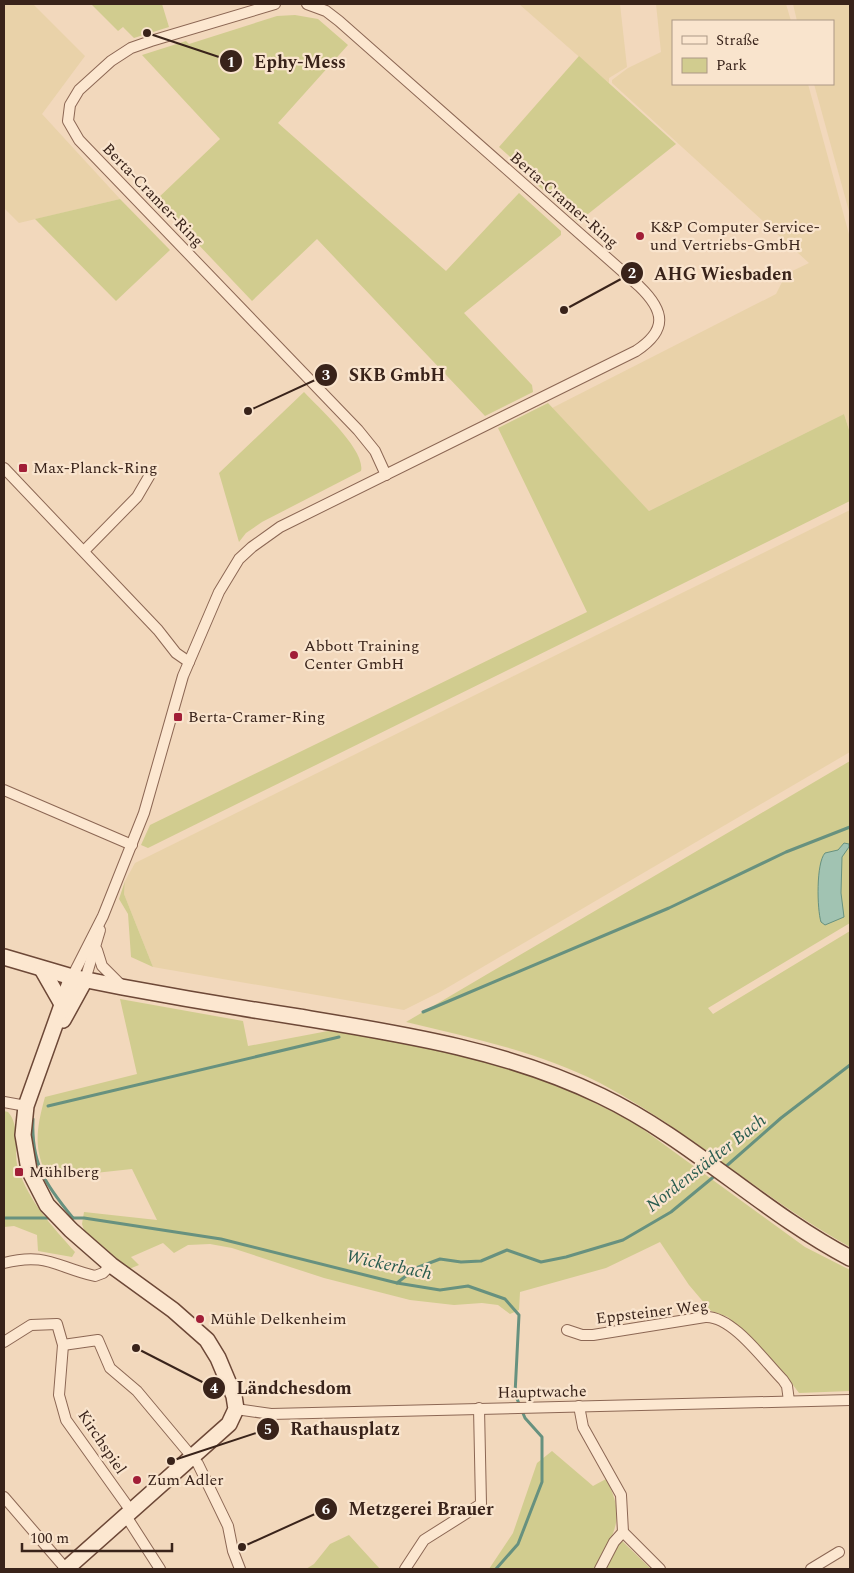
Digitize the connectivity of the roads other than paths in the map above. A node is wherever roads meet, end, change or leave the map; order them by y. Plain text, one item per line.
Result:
1 (275, 4) edge
2 (307, 4) edge
3 (4, 468) edge
4 (150, 473) dead end
5 (386, 475) junction
6 (84, 551) junction
7 (189, 662) junction
8 (4, 790) edge
9 (132, 844) junction
10 (103, 916) junction
11 (96, 947) junction
12 (4, 957) edge
13 (42, 969) junction
14 (79, 978) junction
15 (122, 987) junction
16 (62, 1004) junction
17 (52, 1037) junction
18 (4, 1102) edge
19 (26, 1106) junction
20 (850, 1258) edge
21 (4, 1263) edge
22 (111, 1264) junction
23 (568, 1330) dead end
24 (4, 1342) edge
25 (63, 1345) junction
26 (850, 1400) edge
27 (789, 1401) junction
28 (235, 1403) junction
29 (578, 1406) junction
30 (479, 1408) junction
31 (192, 1456) junction
32 (4, 1497) edge
33 (128, 1514) junction
34 (624, 1532) junction
35 (839, 1552) dead end
36 (71, 1568) edge
37 (160, 1569) edge
38 (240, 1569) edge
39 (405, 1569) edge
40 (600, 1569) edge
41 (660, 1569) edge
42 (811, 1569) edge

1 - 5 street, Berta-Cramer-Ring
2 - 5 street, Berta-Cramer-Ring
3 - 6 street
4 - 6 street
5 - 7 street, Berta-Cramer-Ring
6 - 7 street
7 - 9 street
8 - 9 street
9 - 10 street
10 - 11 street
10 - 14 street
11 - 14 street
11 - 15 street
12 - 13 main road
13 - 14 main road
13 - 16 main road
14 - 15 main road
14 - 16 main road
14 - 17 main road
15 - 20 main road
16 - 17 main road
17 - 19 main road
18 - 19 street
19 - 22 main road
21 - 22 street
22 - 28 main road
23 - 27 street, Eppsteiner Weg
24 - 25 street, Kirchspiel
25 - 31 street
25 - 33 street, Kirchspiel
26 - 27 street, Hauptwache
27 - 29 street, Hauptwache
28 - 30 street, Hauptwache
28 - 31 main road
29 - 30 street, Hauptwache
29 - 34 street
30 - 39 street
31 - 33 main road
31 - 38 street
32 - 36 street
33 - 36 main road
33 - 37 street, Kirchspiel
34 - 40 street
34 - 41 street
35 - 42 street

